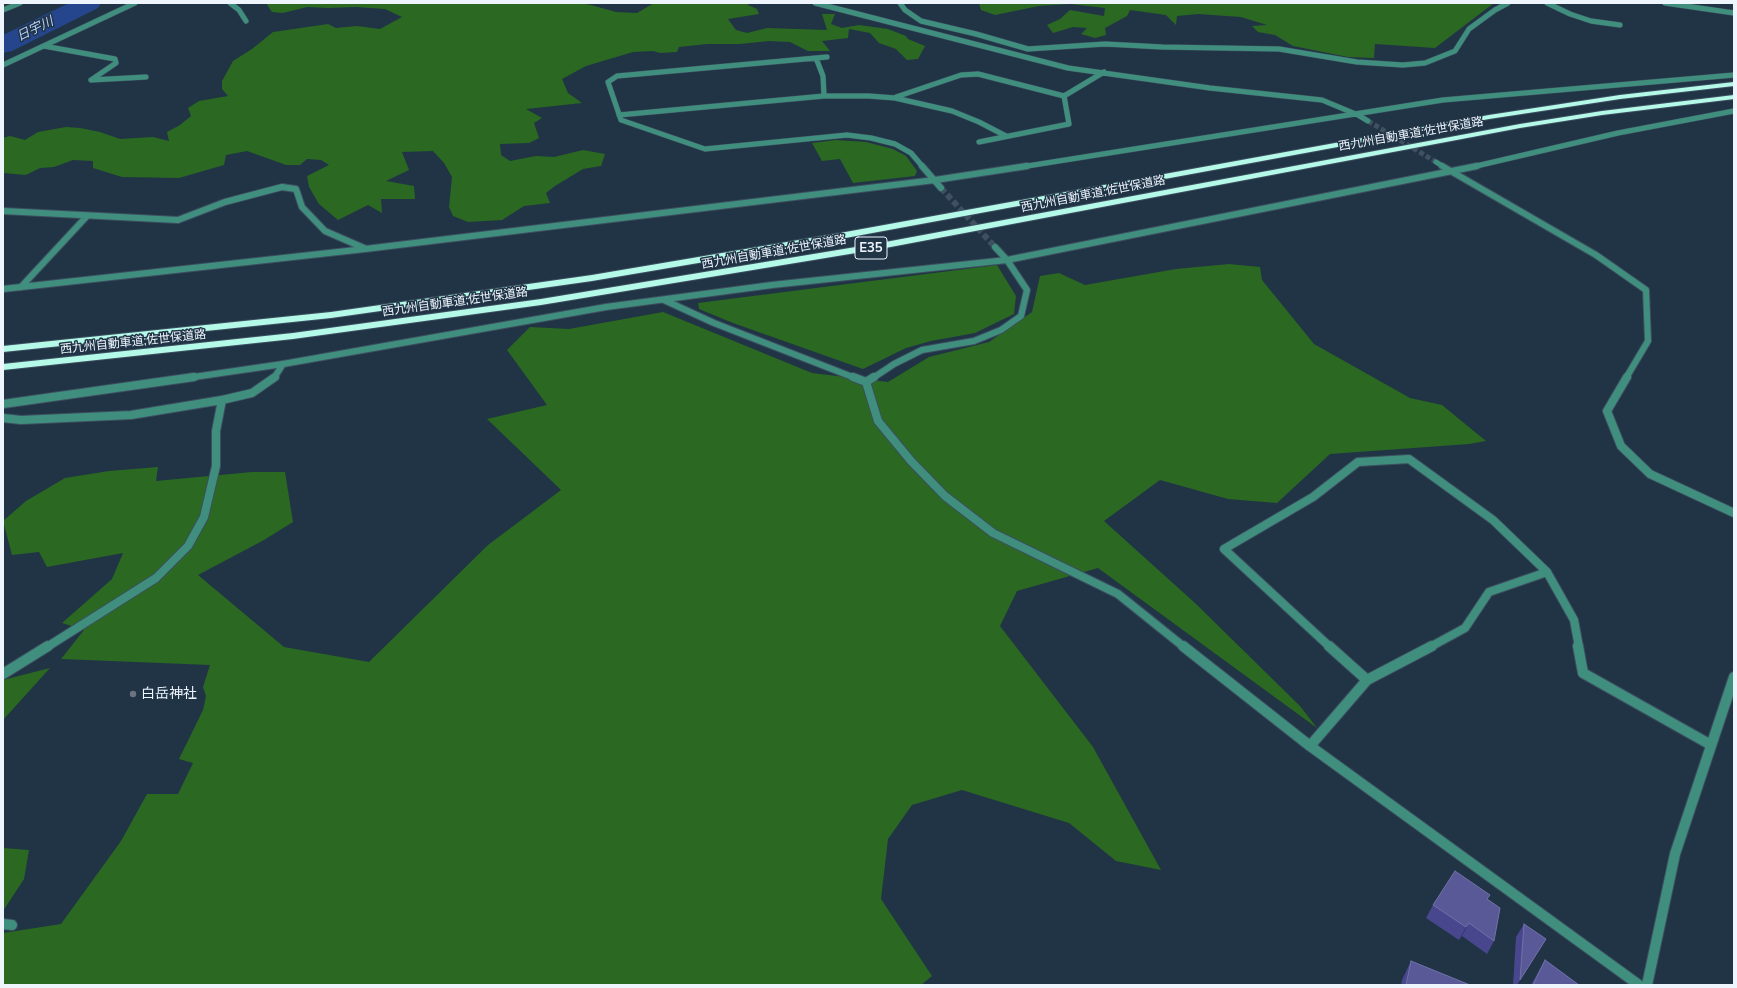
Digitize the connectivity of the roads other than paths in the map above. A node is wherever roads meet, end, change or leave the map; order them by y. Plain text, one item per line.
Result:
1 (20, 3) edge
2 (135, 3) edge
3 (230, 3) edge
4 (815, 3) edge
5 (900, 3) edge
6 (1508, 3) edge
7 (1547, 3) edge
8 (1665, 3) edge
9 (3, 10) edge
10 (1734, 13) edge
11 (246, 21) dead end
12 (1620, 25) dead end
13 (44, 46) junction
14 (827, 57) dead end
15 (816, 58) junction
16 (3, 65) edge
17 (1104, 72) junction
18 (1734, 75) edge
19 (146, 77) dead end
20 (1734, 84) edge
21 (824, 96) junction
22 (1064, 96) junction
23 (1734, 97) edge
24 (895, 98) junction
25 (1734, 111) edge
26 (619, 115) junction
27 (1358, 115) junction
28 (1368, 121) tunnel mouth
29 (1006, 136) junction
30 (979, 142) dead end
31 (1436, 162) tunnel mouth
32 (1453, 171) junction
33 (935, 180) junction
34 (941, 188) tunnel mouth
35 (3, 211) edge
36 (87, 216) junction
37 (995, 246) tunnel mouth
38 (365, 248) junction
39 (1006, 260) junction
40 (21, 287) junction
41 (3, 289) edge
42 (663, 300) junction
43 (3, 349) edge
44 (283, 364) junction
45 (3, 367) edge
46 (866, 382) junction
47 (222, 400) junction
48 (3, 404) edge
49 (3, 418) edge
50 (1734, 513) edge
51 (1547, 572) junction
52 (3, 674) edge
53 (1734, 677) edge
54 (1367, 680) junction
55 (1711, 744) junction
56 (1310, 746) junction
57 (1639, 985) edge
58 (1647, 985) edge

1 - 9 street
2 - 13 street
3 - 11 street
4 - 17 street
5 - 6 street
7 - 12 street
8 - 10 street
13 - 16 street
13 - 19 street
14 - 15 street
15 - 21 street
15 - 26 street
17 - 22 street
17 - 27 street
18 - 27 street
20 - 43 highway, 西九州自動車道;佐世保道路 / E35
21 - 24 street
21 - 26 street
22 - 24 street
22 - 29 street
23 - 45 highway, 西九州自動車道;佐世保道路 / E35
24 - 29 street
25 - 32 street
26 - 33 street
27 - 28 street
27 - 33 street
29 - 30 street
31 - 32 street
32 - 39 street
32 - 50 street
33 - 34 street
33 - 38 street
35 - 36 street
36 - 38 street
36 - 40 street
37 - 39 street
38 - 40 street
39 - 42 street
39 - 46 street
40 - 41 street
42 - 44 street
42 - 46 street
44 - 47 street
44 - 48 street
46 - 56 street
47 - 49 street
47 - 52 street
51 - 54 street
51 - 54 street
51 - 55 street
53 - 55 street
54 - 56 street
55 - 58 street
56 - 57 street

